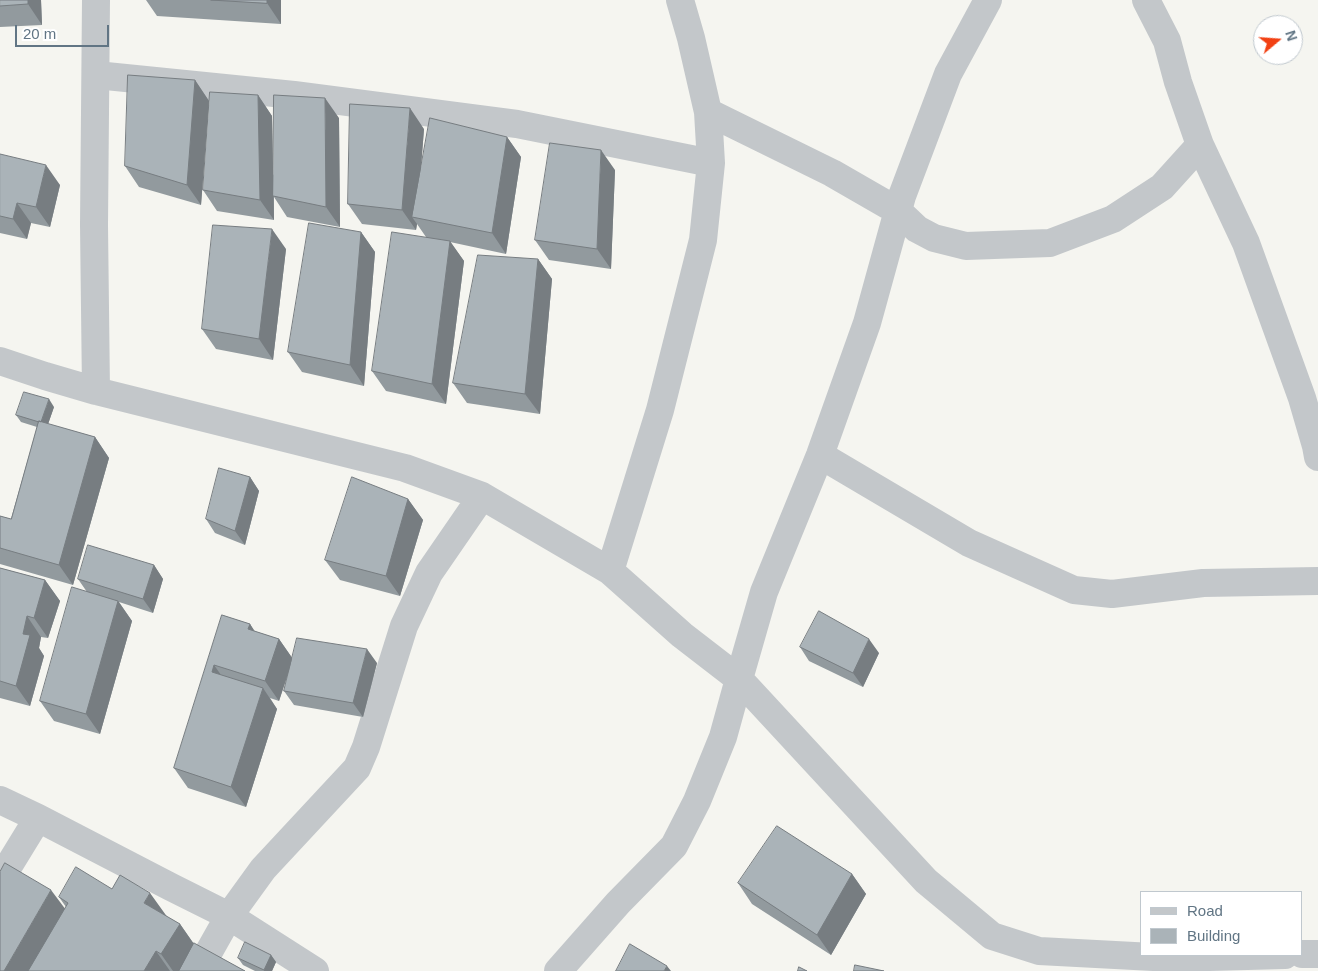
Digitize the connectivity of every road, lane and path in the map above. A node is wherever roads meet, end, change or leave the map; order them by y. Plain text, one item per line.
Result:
1 (96, 0) edge
2 (680, 0) edge
3 (988, 0) edge
4 (1146, 0) edge
5 (96, 75) junction
6 (708, 112) junction
7 (1200, 145) junction
8 (711, 163) junction
9 (898, 211) junction
10 (0, 361) edge
11 (96, 391) junction
12 (820, 455) junction
13 (1318, 457) edge
14 (482, 496) junction
15 (610, 571) junction
16 (1318, 580) edge
17 (739, 679) junction
18 (0, 800) edge
19 (38, 818) junction
20 (0, 880) edge
21 (229, 916) junction
22 (1303, 954) edge
23 (1318, 954) edge
24 (1247, 956) edge
25 (1036, 961) edge
26 (198, 971) edge
27 (315, 971) edge
28 (558, 971) edge

1 - 5 street
2 - 6 street
3 - 9 street
4 - 7 street
5 - 8 street
5 - 11 street
6 - 8 street
6 - 9 street
7 - 9 street
7 - 13 street
8 - 15 street
9 - 12 street
10 - 11 street
11 - 14 street
12 - 16 street
12 - 17 street
14 - 15 street
14 - 21 street
15 - 17 street
17 - 25 street
17 - 28 street
18 - 19 street
19 - 20 street
19 - 21 street
21 - 26 street
21 - 27 street
22 - 23 street
24 - 25 street

